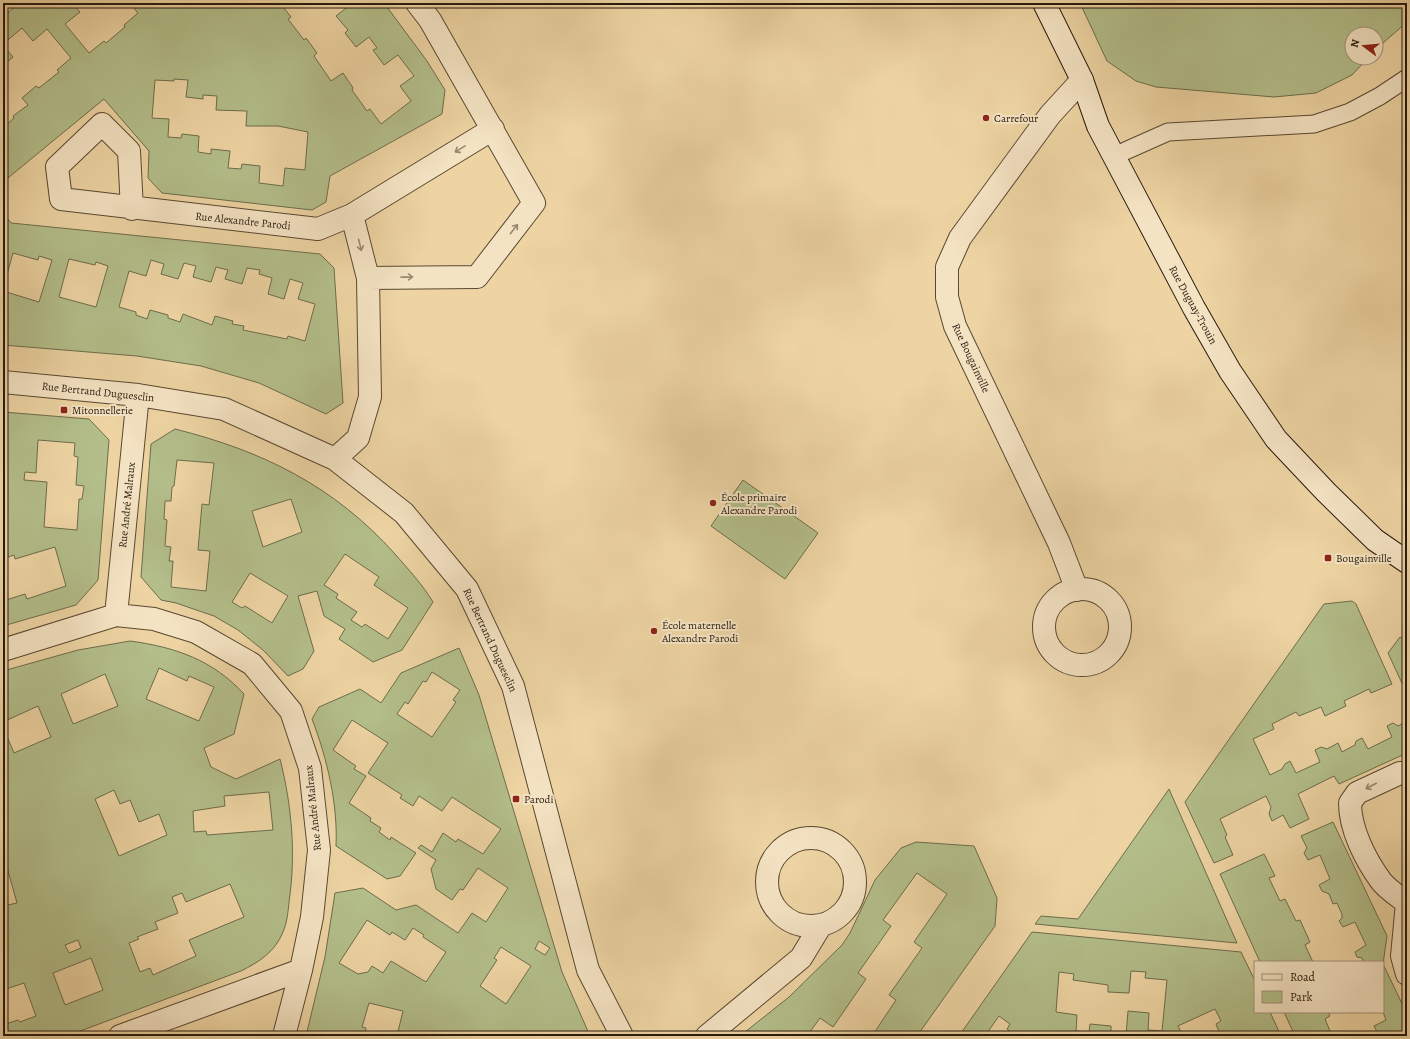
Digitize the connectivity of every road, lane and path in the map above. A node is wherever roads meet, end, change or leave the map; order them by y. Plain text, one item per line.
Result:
1 (417, 3) edge
2 (1044, 3) edge
3 (1407, 78) edge
4 (1082, 80) junction
5 (493, 129) junction
6 (1114, 156) junction
7 (132, 209) dead end
8 (352, 214) junction
9 (368, 278) junction
10 (3, 382) edge
11 (138, 395) junction
12 (335, 459) junction
13 (1407, 562) edge
14 (1077, 590) dead end
15 (116, 615) junction
16 (3, 650) edge
17 (1407, 774) edge
18 (1407, 903) edge
19 (821, 925) junction
20 (301, 970) junction
21 (1407, 974) edge
22 (120, 1036) edge
23 (284, 1036) edge
24 (622, 1036) edge
25 (707, 1036) edge

1 - 5 street
2 - 4 street, Rue Duguay-Trouin
3 - 6 lane
4 - 6 street, Rue Duguay-Trouin
4 - 14 street, Rue Bougainville
5 -> 8 street, Rue Alexandre Parodi
9 -> 5 street
6 - 13 street, Rue Duguay-Trouin
7 - 8 street, Rue Alexandre Parodi
8 -> 9 street
9 - 12 street
10 - 11 street, Rue Bertrand Duguesclin
11 - 12 street, Rue Bertrand Duguesclin
11 - 15 street, Rue André Malraux
12 - 24 street, Rue Bertrand Duguesclin
15 - 16 street, Rue André Malraux
15 - 20 street, Rue André Malraux
17 -> 18 street
18 - 21 street
19 - 19 street
19 - 25 street
20 - 22 street
20 - 23 street, Rue André Malraux

